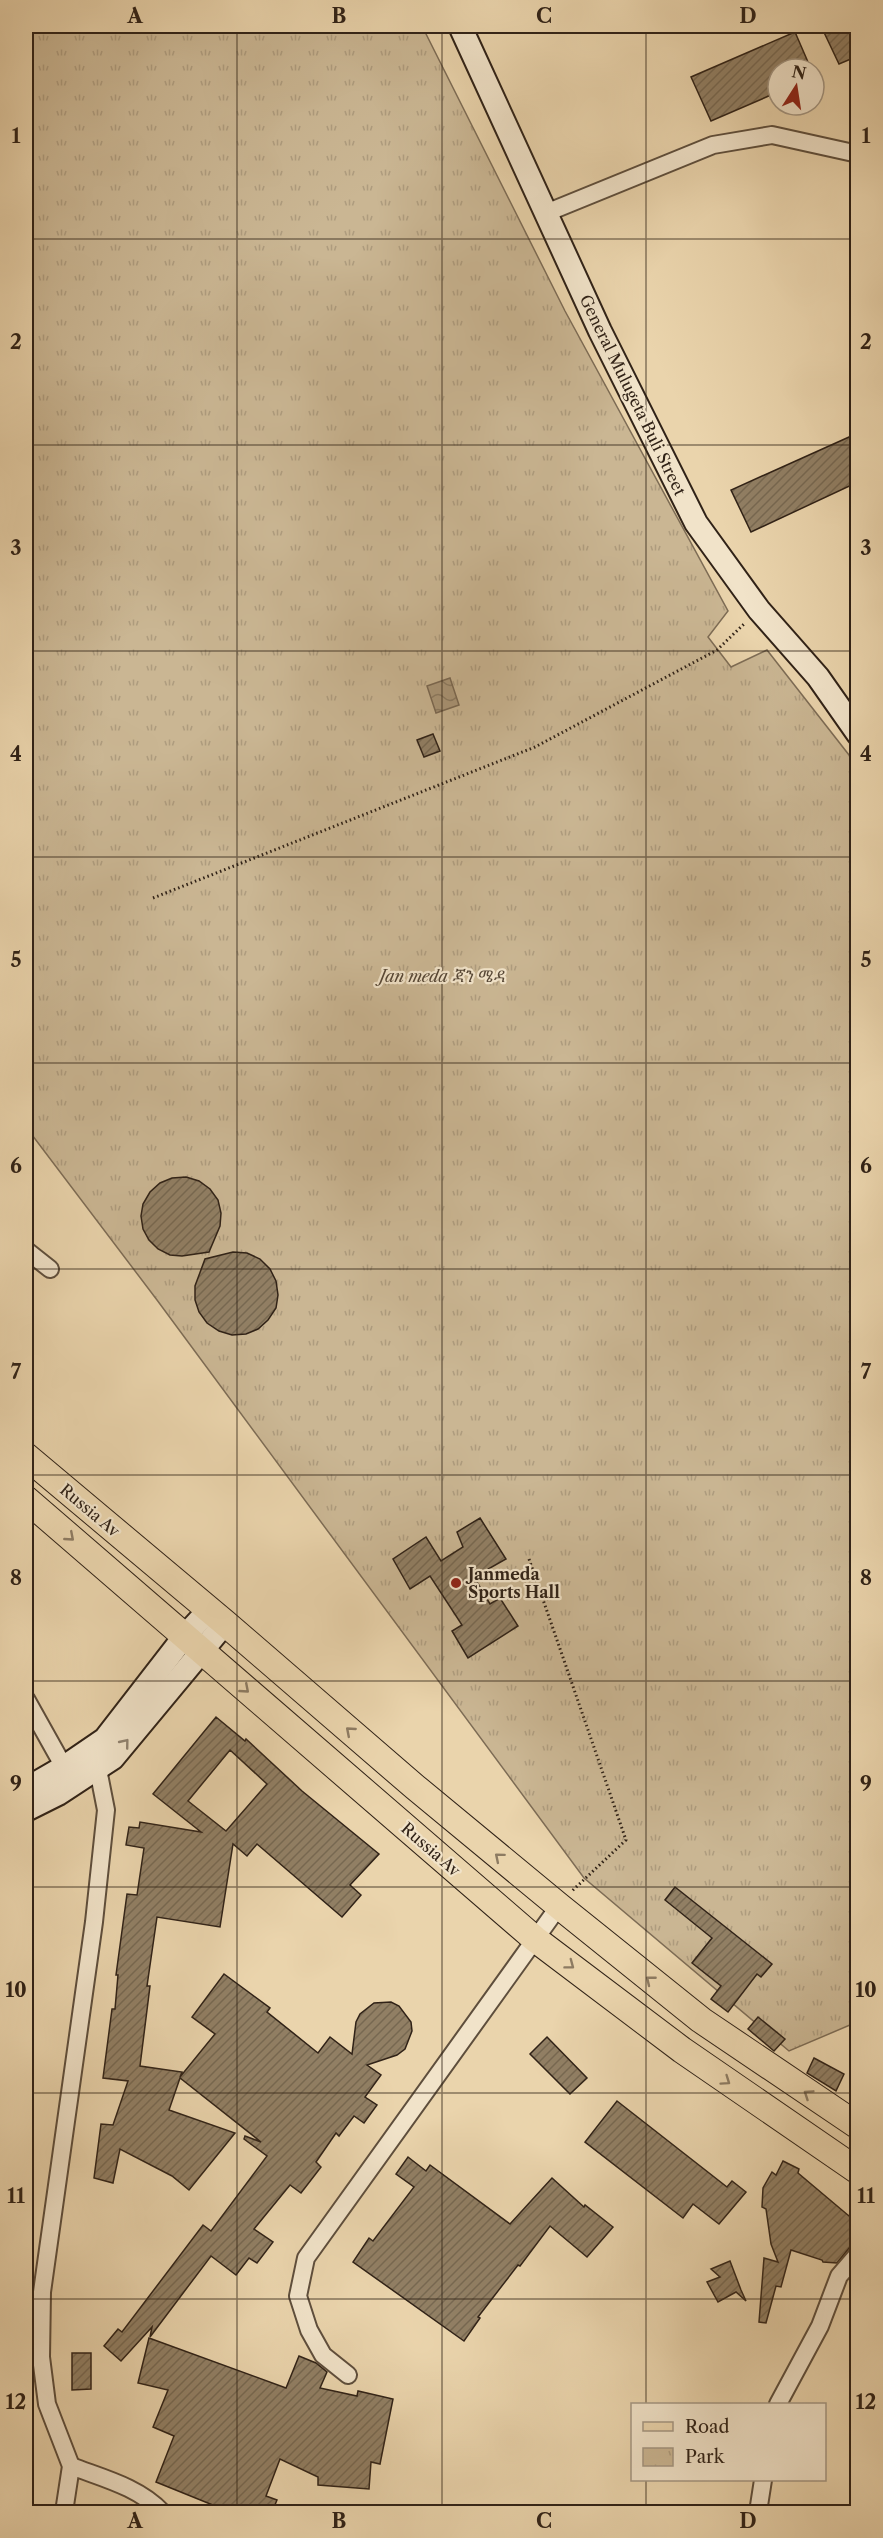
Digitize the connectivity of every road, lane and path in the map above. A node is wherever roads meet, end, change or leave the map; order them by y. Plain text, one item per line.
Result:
1 (460, 26) edge
2 (858, 154) edge
3 (26, 167) edge
4 (26, 198) edge
5 (546, 213) junction
6 (759, 610) junction
7 (858, 734) edge
8 (153, 898) dead end
9 (26, 1250) edge
10 (50, 1269) dead end
11 (26, 1456) edge
12 (26, 1499) edge
13 (529, 1559) dead end
14 (217, 1616) junction
15 (192, 1644) junction
16 (26, 1699) edge
17 (96, 1758) junction
18 (64, 1767) junction
19 (26, 1789) edge
20 (26, 1810) edge
21 (559, 1906) junction
22 (536, 1939) junction
23 (858, 2126) edge
24 (858, 2171) edge
25 (858, 2254) edge
26 (348, 2374) dead end
27 (779, 2403) edge
28 (71, 2466) junction
29 (763, 2481) edge
30 (64, 2512) edge
31 (162, 2512) edge
32 (758, 2512) edge

1 - 5 main road, General Mulugeta Buli Street
2 - 5 street
3 - 4 path
5 - 6 main road, General Mulugeta Buli Street
6 - 7 main road, General Mulugeta Buli Street
6 - 8 path
9 - 10 street
11 - 14 main road, Russia Av
12 -> 15 main road, Russia Av
13 - 21 path
14 - 15 main road
21 -> 14 main road, Russia Av
15 - 17 main road
15 -> 22 main road, Russia Av
16 - 18 street
17 - 18 main road
17 - 20 main road
17 - 28 street
18 - 19 main road
21 - 22 street
23 -> 21 main road, Russia Av
22 -> 24 main road, Russia Av
22 - 26 street
25 - 27 street
28 - 30 street
28 - 31 street
29 - 32 street

